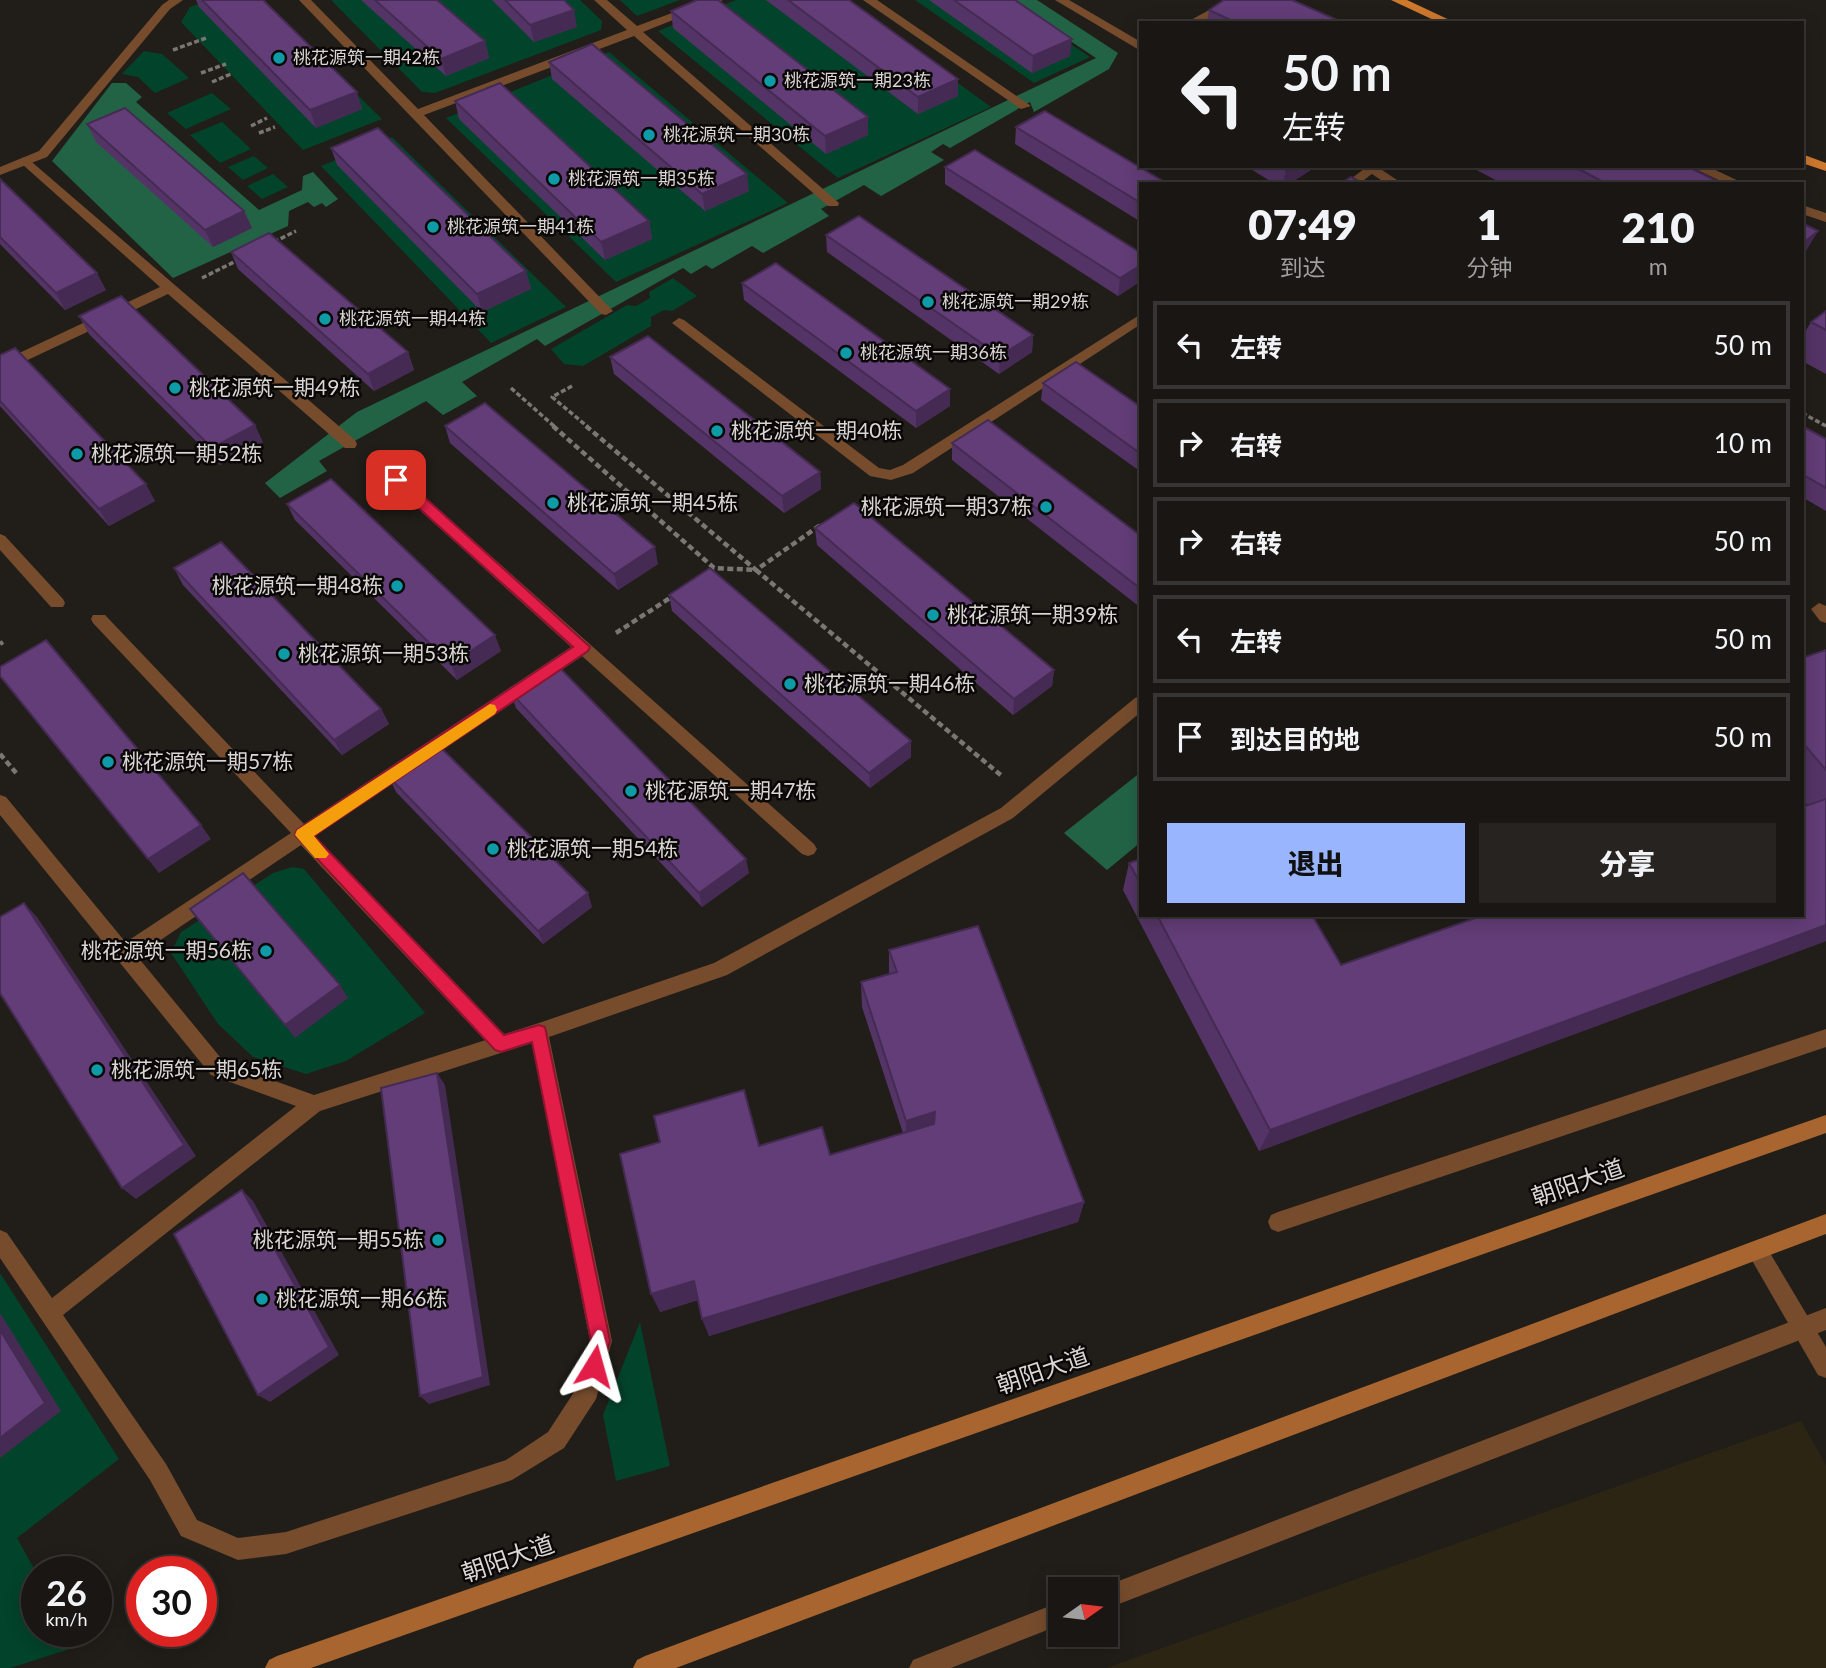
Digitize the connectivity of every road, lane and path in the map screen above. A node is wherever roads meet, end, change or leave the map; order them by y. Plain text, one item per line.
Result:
1 (177, 0) edge
2 (305, 0) edge
3 (600, 0) edge
4 (718, 0) edge
5 (869, 0) edge
6 (1061, 0) edge
7 (1237, 0) edge
8 (1397, 0) edge
9 (1195, 21) edge
10 (1445, 21) edge
11 (636, 31) junction
12 (206, 38) dead end
13 (1139, 46) edge
14 (173, 50) dead end
15 (226, 64) dead end
16 (201, 73) dead end
17 (230, 74) dead end
18 (212, 82) dead end
19 (1025, 106) dead end
20 (416, 114) junction
21 (267, 118) dead end
22 (251, 126) dead end
23 (275, 127) dead end
24 (259, 133) dead end
25 (1804, 159) edge
26 (26, 161) junction
27 (1826, 167) edge
28 (1369, 168) edge
29 (1700, 168) edge
30 (0, 171) edge
31 (1352, 182) edge
32 (1394, 182) edge
33 (1734, 182) edge
34 (833, 203) dead end
35 (1804, 210) edge
36 (1826, 218) edge
37 (296, 231) dead end
38 (271, 243) edge
39 (247, 256) edge
40 (171, 290) junction
41 (607, 311) dead end
42 (1139, 319) edge
43 (679, 323) dead end
44 (0, 368) edge
45 (572, 386) dead end
46 (511, 388) dead end
47 (1804, 414) edge
48 (1826, 426) edge
49 (350, 444) dead end
50 (375, 461) dead end
51 (828, 532) edge
52 (0, 540) edge
53 (714, 568) junction
54 (755, 570) junction
55 (703, 575) edge
56 (681, 590) edge
57 (57, 603) dead end
58 (99, 619) dead end
59 (583, 647) junction
60 (1139, 705) edge
61 (1027, 797) junction
62 (0, 802) edge
63 (303, 835) junction
64 (808, 849) dead end
65 (124, 954) junction
66 (539, 1032) junction
67 (1826, 1038) edge
68 (501, 1044) junction
69 (314, 1104) junction
70 (1826, 1124) edge
71 (1278, 1222) dead end
72 (1826, 1224) edge
73 (0, 1240) edge
74 (1757, 1250) junction
75 (50, 1313) junction
76 (1826, 1319) edge
77 (1804, 1328) junction
78 (1826, 1367) edge
79 (1118, 1592) edge
80 (1048, 1619) edge
81 (277, 1668) edge
82 (645, 1668) edge
83 (921, 1668) edge

1 - 26 street
2 - 20 street
3 - 11 street
4 - 11 street
5 - 19 street
6 - 13 street
7 - 9 street
8 - 10 main road
11 - 20 street
11 - 34 street
12 - 14 path
15 - 16 path
17 - 18 path
20 - 41 street
21 - 22 path
23 - 24 path
25 - 27 main road
26 - 30 street
26 - 40 street
28 - 31 street
28 - 32 street
29 - 33 street
35 - 36 street
37 - 38 path
39 - 40 path
40 - 44 street
40 - 49 street
42 - 43 street
45 - 54 path
46 - 53 path
47 - 48 path
50 - 59 street
51 - 54 path
52 - 57 street
53 - 54 path
53 - 55 path
54 - 61 path
56 - 59 path
58 - 63 street
59 - 63 street
59 - 64 street
60 - 61 street
61 - 66 street
62 - 65 street
63 - 65 street
63 - 68 street
65 - 69 street
66 - 68 street
66 - 75 street
67 - 71 street
68 - 69 street
69 - 75 street
70 - 81 main road, 朝阳大道
72 - 74 main road
73 - 75 street
74 - 77 street
74 - 82 main road
76 - 77 street
77 - 78 street
77 - 79 street
80 - 83 street

